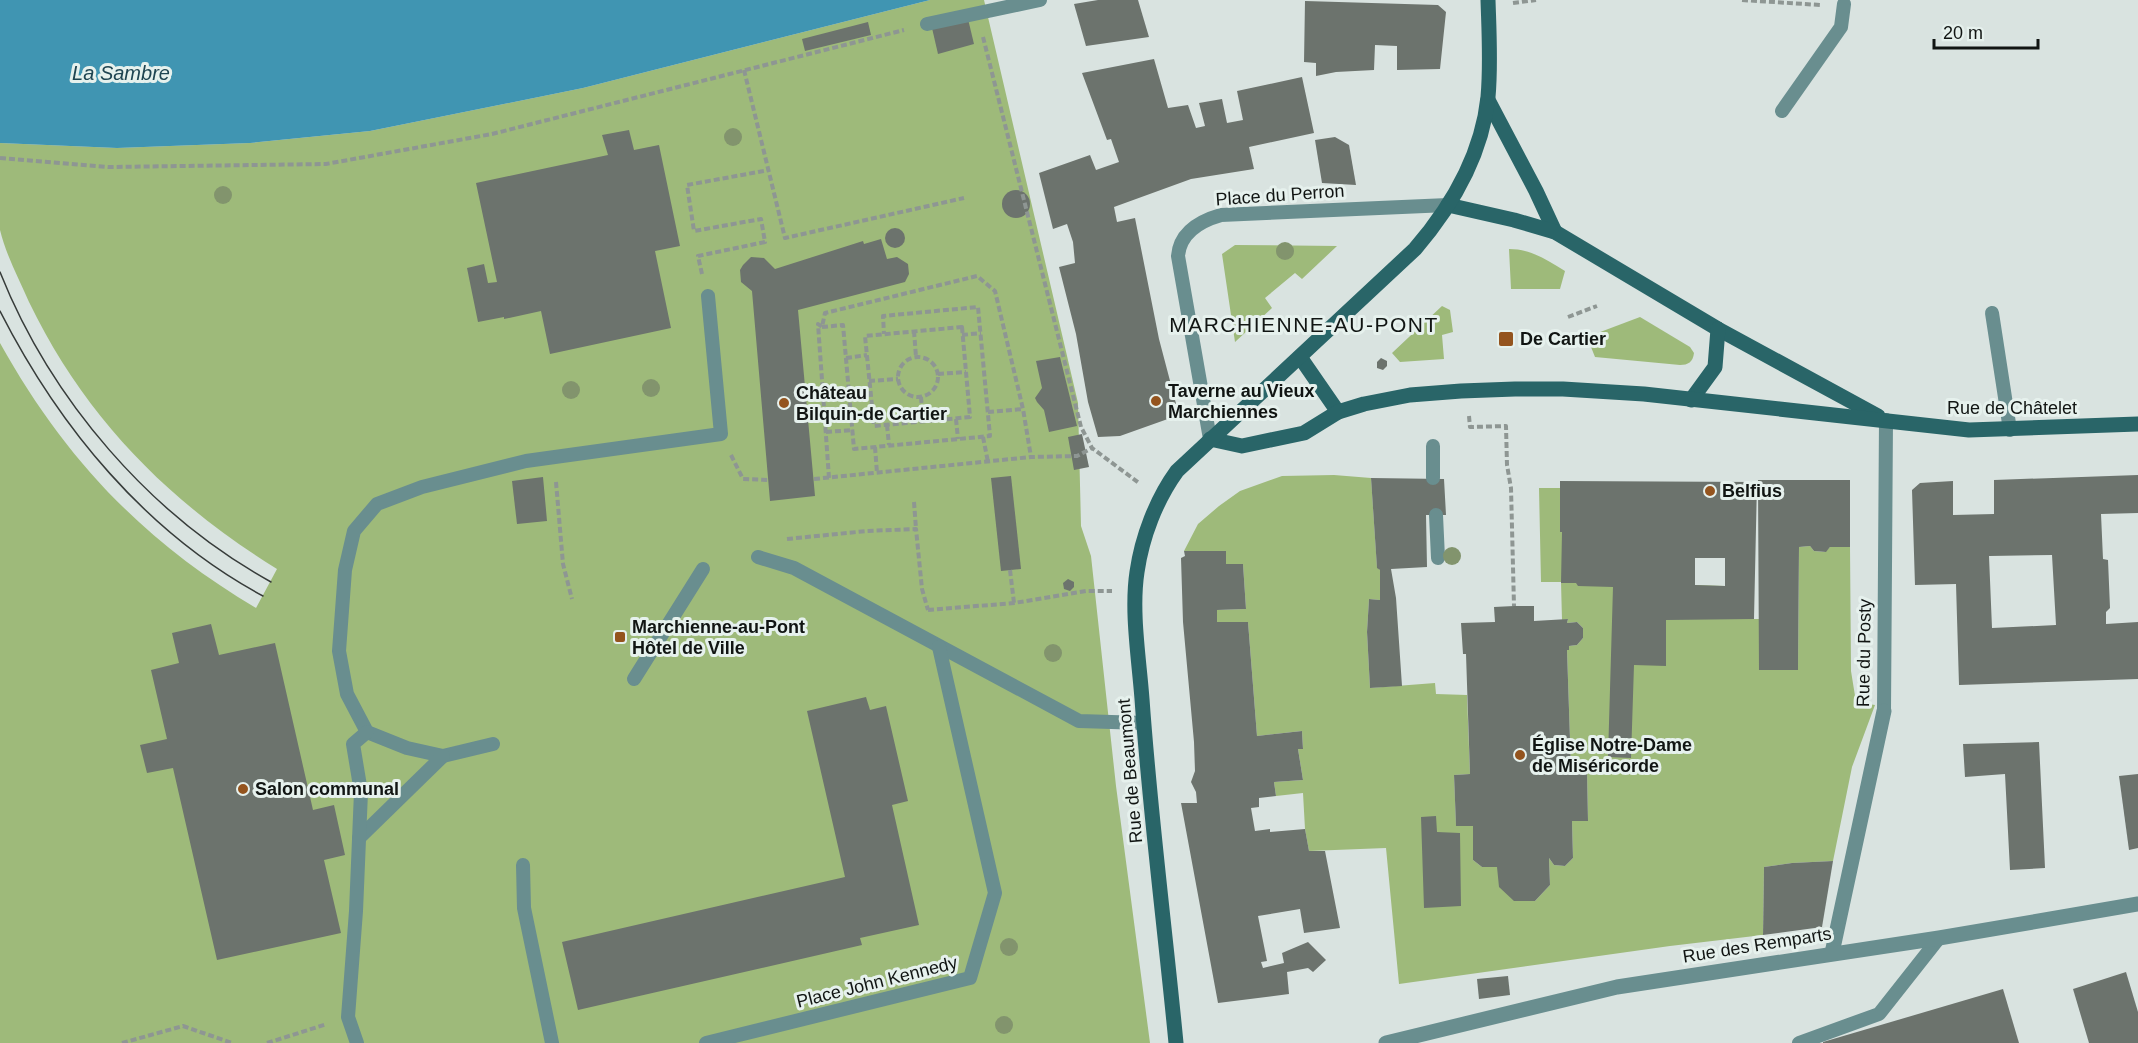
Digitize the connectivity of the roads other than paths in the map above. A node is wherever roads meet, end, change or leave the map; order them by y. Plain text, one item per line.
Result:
1 (1040, 0) edge
2 (1489, 2) edge
3 (1844, 4) road end
4 (927, 24) road end
5 (1488, 100) junction
6 (1782, 111) dead end
7 (1448, 205) junction
8 (1555, 232) junction
9 (708, 296) dead end
10 (1992, 313) dead end
11 (1718, 330) junction
12 (1300, 357) junction
13 (1691, 400) junction
14 (1338, 412) junction
15 (1886, 420) junction
16 (2138, 424) edge
17 (2010, 430) junction
18 (1210, 439) junction
19 (1433, 446) dead end
20 (1433, 478) dead end
21 (1436, 514) dead end
22 (758, 557) dead end
23 (1438, 558) dead end
24 (703, 569) dead end
25 (939, 647) junction
26 (634, 679) dead end
27 (1884, 711) joint
28 (1144, 723) junction
29 (367, 732) junction
30 (493, 744) dead end
31 (443, 756) junction
32 (359, 838) junction
33 (523, 865) dead end
34 (2138, 904) edge
35 (1940, 938) junction
36 (1832, 953) junction
37 (357, 1043) edge
38 (552, 1043) edge
39 (706, 1043) edge
40 (1176, 1043) edge
41 (1386, 1043) edge
42 (1799, 1043) edge

1 - 4 lane
2 - 5 main road
3 - 6 lane
5 - 7 main road
5 - 8 main road
7 - 8 main road
7 - 12 main road
7 - 18 lane, Place du Perron
8 - 11 main road
9 - 29 lane
10 - 17 lane
11 - 13 main road
11 - 15 main road
12 - 14 main road
12 - 18 main road
13 - 14 main road, Rue de Châtelet
13 - 15 main road, Rue de Châtelet
14 - 18 main road, Rue de Châtelet
15 - 17 main road, Rue de Châtelet
15 - 27 lane, Rue du Posty
16 - 17 main road, Rue de Châtelet
18 - 28 main road, Rue de Beaumont
19 - 20 lane
21 - 23 lane
22 - 25 lane
24 - 26 lane
25 - 28 lane
25 - 39 lane, Place John Kennedy
27 - 36 street, Rue du Posty
28 - 40 main road, Rue de Beaumont
29 - 31 lane
29 - 32 lane
30 - 31 lane
31 - 32 lane
32 - 37 lane
33 - 38 lane
34 - 35 street, Rue des Remparts
35 - 36 street, Rue des Remparts
35 - 42 lane
36 - 41 street, Rue des Remparts

